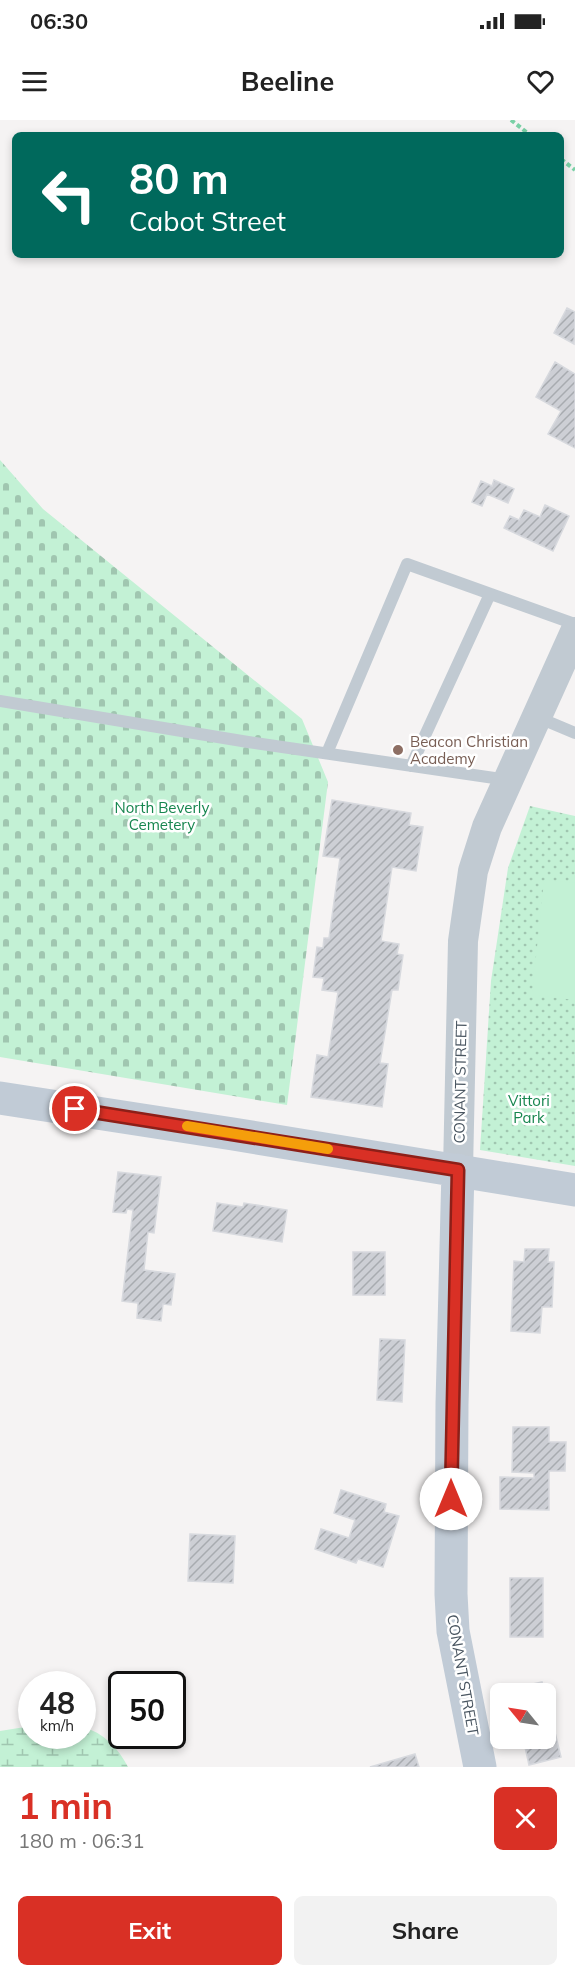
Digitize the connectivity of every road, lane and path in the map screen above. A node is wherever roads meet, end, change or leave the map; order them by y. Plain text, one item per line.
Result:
1 (511, 120) edge
2 (527, 132) edge
3 (490, 594) junction
4 (575, 624) edge
5 (575, 632) edge
6 (0, 701) edge
7 (536, 717) junction
8 (575, 733) edge
9 (327, 753) junction
10 (411, 766) junction
11 (508, 780) junction
12 (0, 1098) edge
13 (458, 1170) junction
14 (575, 1190) edge
15 (480, 1767) edge

1 - 2 path
3 - 4 lane
3 - 9 lane
3 - 10 lane
5 - 7 street, CONANT STREET
6 - 9 lane
7 - 8 lane
7 - 11 street, CONANT STREET
9 - 10 lane
10 - 11 lane
11 - 13 street, CONANT STREET
12 - 13 main road
13 - 14 main road
13 - 15 main road, CONANT STREET

